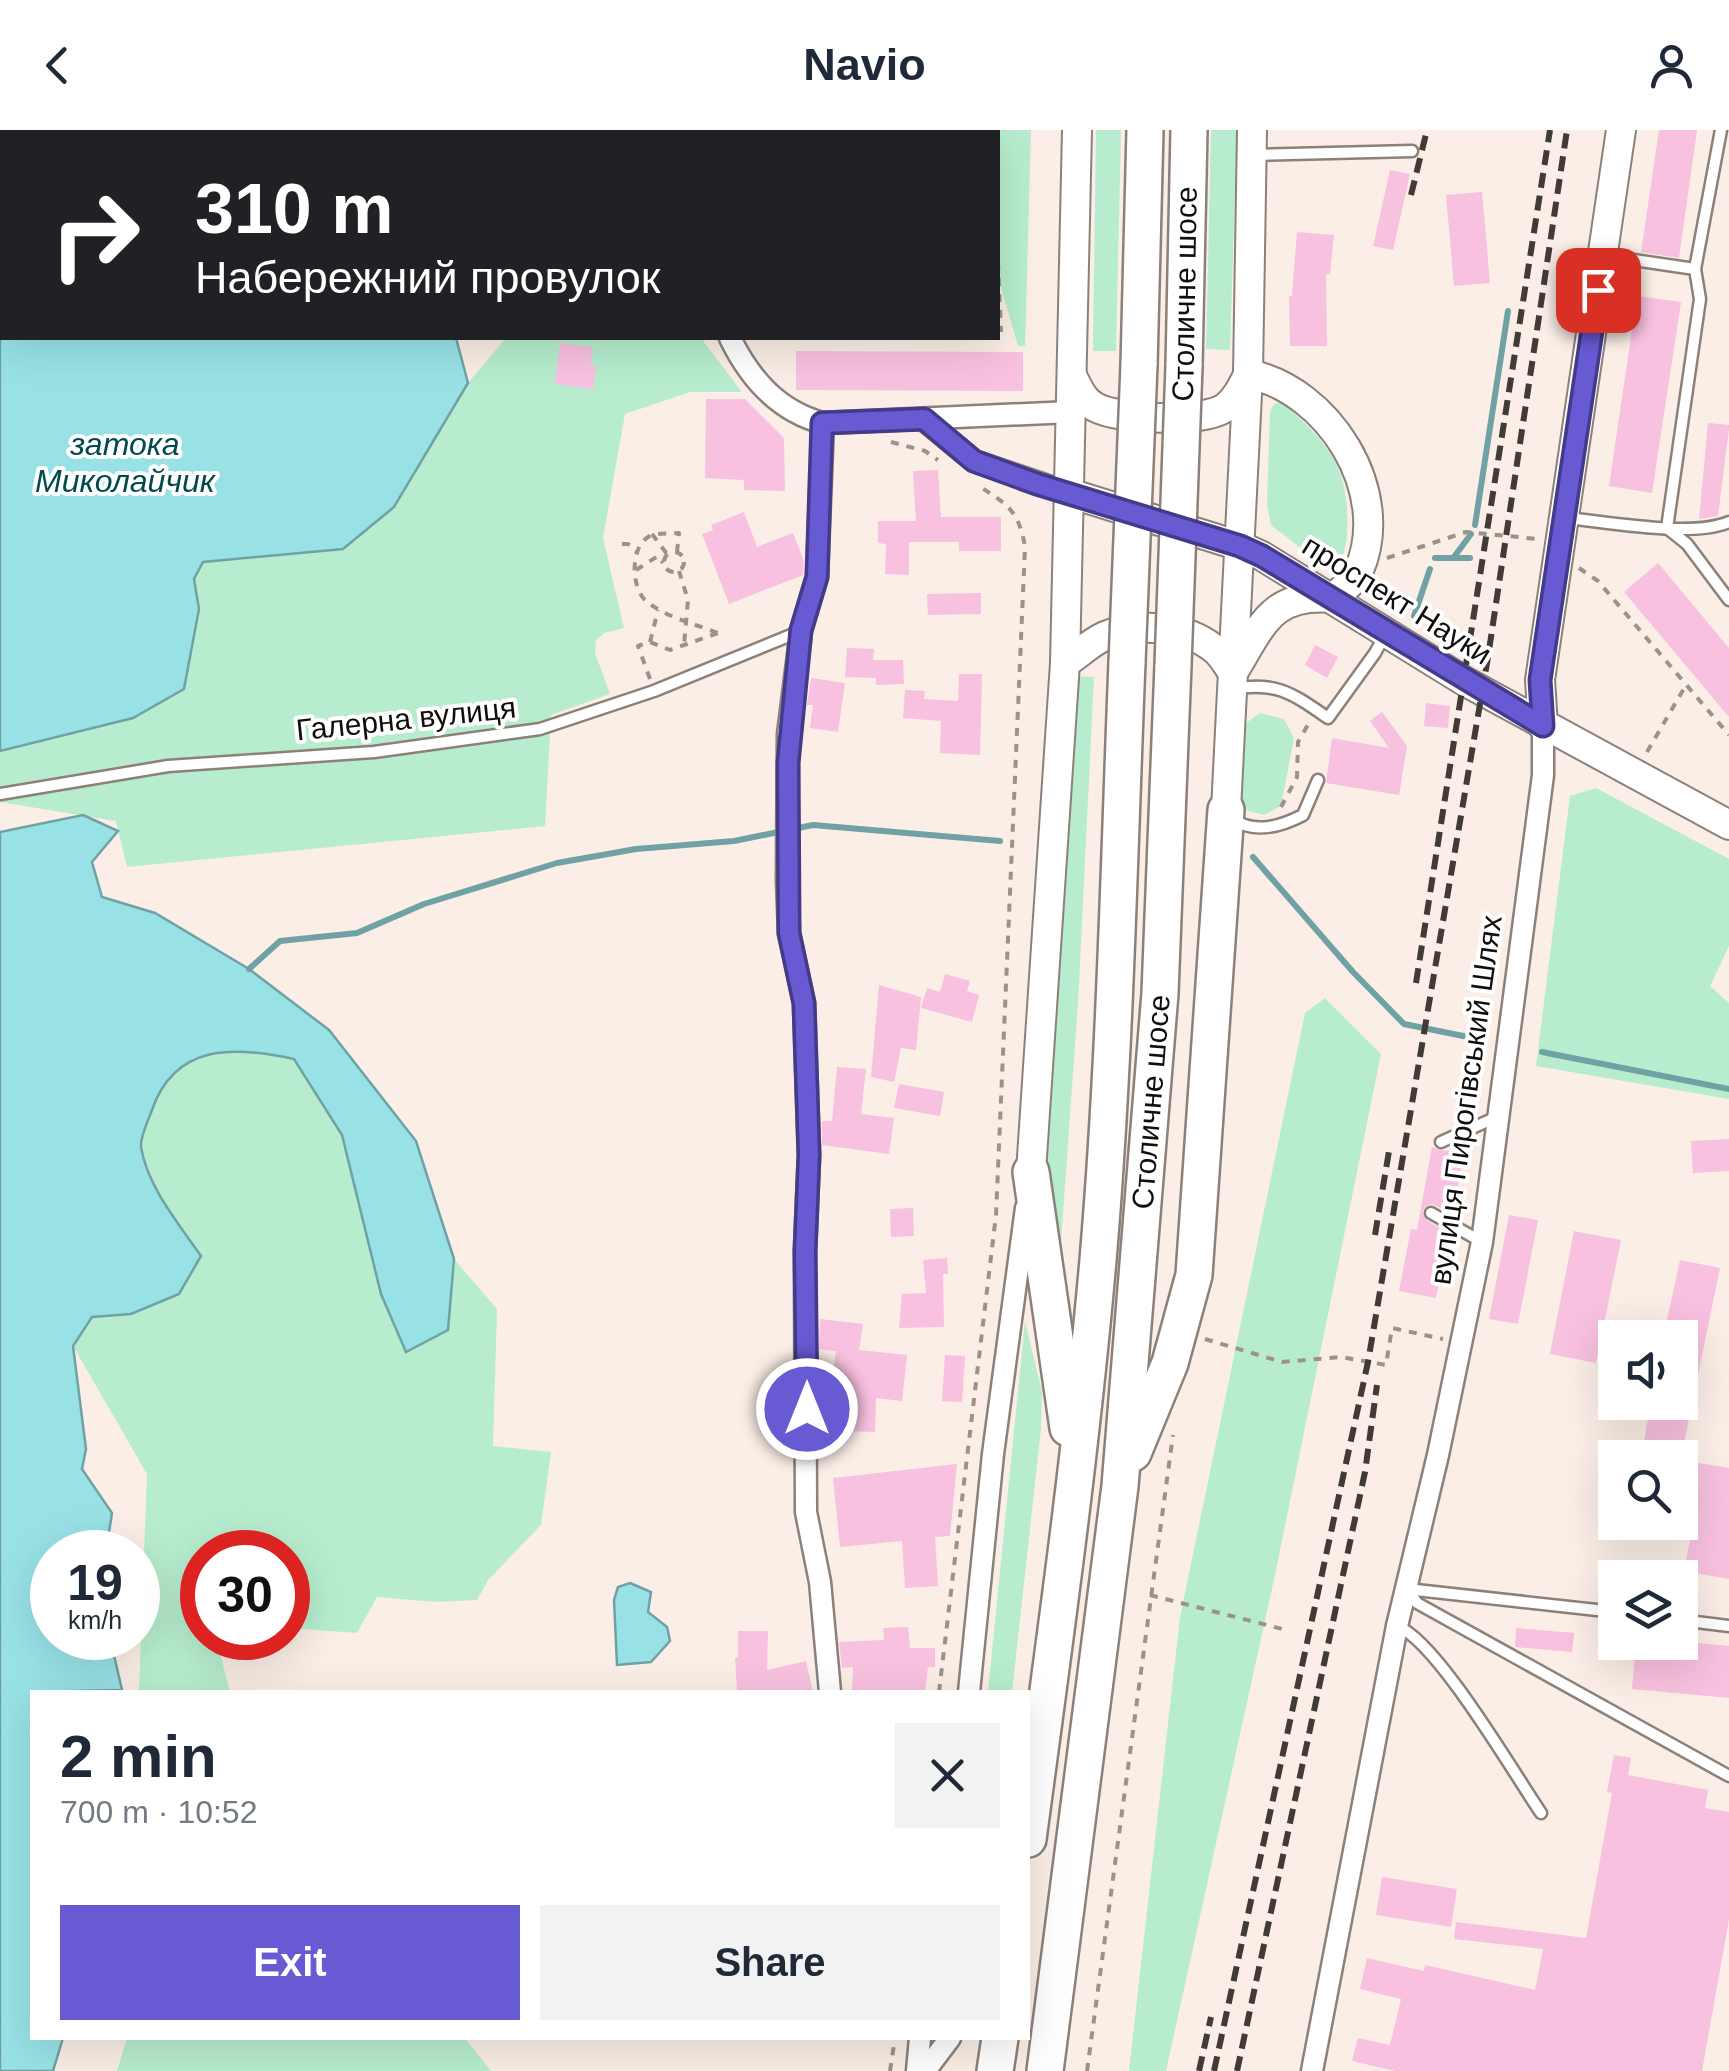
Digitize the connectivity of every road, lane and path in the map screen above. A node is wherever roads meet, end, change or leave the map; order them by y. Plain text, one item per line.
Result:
1 (1077, 130) edge
2 (1145, 130) edge
3 (1189, 130) edge
4 (1620, 130) edge
5 (1720, 130) edge
6 (1252, 142) edge
7 (1412, 151) dead end
8 (1602, 256) junction
9 (1695, 269) junction
10 (1000, 309) edge
11 (1001, 332) dead end
12 (731, 340) edge
13 (1248, 374) junction
14 (1072, 376) junction
15 (1071, 412) junction
16 (924, 419) junction
17 (822, 423) junction
18 (876, 443) dead end
19 (939, 460) dead end
20 (967, 478) dead end
21 (1069, 492) junction
22 (1725, 527) edge
23 (1668, 528) junction
24 (652, 534) junction
25 (1563, 538) junction
26 (622, 544) dead end
27 (1240, 546) junction
28 (638, 552) junction
29 (677, 552) junction
30 (668, 554) junction
31 (664, 564) junction
32 (636, 570) junction
33 (1360, 570) junction
34 (679, 572) junction
35 (1333, 598) junction
36 (1729, 600) edge
37 (658, 610) junction
38 (688, 621) junction
39 (801, 630) junction
40 (1386, 633) junction
41 (650, 642) junction
42 (683, 646) junction
43 (1065, 663) junction
44 (1232, 681) junction
45 (1686, 685) junction
46 (654, 691) junction
47 (1543, 726) junction
48 (1729, 735) edge
49 (1644, 756) dead end
50 (1318, 780) dead end
51 (0, 794) edge
52 (1226, 810) junction
53 (1729, 825) edge
54 (1500, 1116) junction
55 (1441, 1142) dead end
56 (1030, 1172) junction
57 (1431, 1214) dead end
58 (1482, 1242) junction
59 (1205, 1339) dead end
60 (1461, 1343) junction
61 (1076, 1483) junction
62 (1120, 1486) junction
63 (1407, 1589) junction
64 (1150, 1594) dead end
65 (1598, 1610) edge
66 (1698, 1622) edge
67 (1398, 1626) junction
68 (1729, 1626) edge
69 (1286, 1630) dead end
70 (830, 1690) edge
71 (940, 1690) edge
72 (969, 1690) edge
73 (1729, 1776) edge
74 (1541, 1813) dead end
75 (1030, 1824) edge
76 (895, 2040) edge
77 (920, 2040) edge
78 (948, 2040) edge
79 (1000, 2040) edge
80 (890, 2071) edge
81 (916, 2071) edge
82 (925, 2071) edge
83 (995, 2071) edge
84 (1045, 2071) edge
85 (1312, 2071) edge

1 - 14 main road
2 - 61 highway, Столичне шосе, bridge
3 - 62 highway, Столичне шосе, bridge
4 - 8 main road, вулиця Пирогівський Шлях
5 - 9 lane
6 - 7 lane
6 - 13 main road
8 - 9 lane
8 - 25 main road, вулиця Пирогівський Шлях
9 - 23 lane
10 - 11 path
12 - 17 street
13 - 14 main road
13 - 27 main road
13 - 33 main road
14 - 15 main road
15 - 16 street
15 - 21 main road
16 - 17 street
16 - 21 street
17 - 39 street
18 - 19 path
20 - 71 path
21 - 27 main road, проспект Науки
21 - 43 main road
22 - 23 lane
23 - 25 lane
23 - 36 lane
24 - 28 path
24 - 29 path
24 - 30 path
25 - 33 path
25 - 45 path
25 - 47 main road, вулиця Пирогівський Шлях
26 - 28 path
27 - 35 main road, проспект Науки
27 - 44 main road
28 - 32 path
29 - 30 path
29 - 34 path
30 - 31 path
31 - 32 path
31 - 34 path
32 - 37 path
33 - 35 main road
34 - 38 path
35 - 40 main road, проспект Науки
35 - 44 main road
37 - 38 path
37 - 41 path
38 - 42 path
38 - 42 path
39 - 46 lane, Галерна вулиця
39 - 70 street
40 - 44 lane
40 - 47 main road, проспект Науки
41 - 42 path
41 - 46 path
43 - 44 main road
43 - 56 main road
44 - 52 main road
45 - 48 path
45 - 49 path
46 - 51 lane, Галерна вулиця
47 - 53 main road, проспект Науки
47 - 54 street, вулиця Пирогівський Шлях
50 - 52 lane
52 - 62 highway
54 - 55 lane
54 - 58 street, вулиця Пирогівський Шлях
56 - 61 highway
56 - 72 street
57 - 58 lane
58 - 60 street, вулиця Пирогівський Шлях
59 - 60 path
60 - 63 street, вулиця Пирогівський Шлях
61 - 75 highway, Столичне шосе
62 - 84 highway, Столичне шосе
63 - 65 lane
63 - 67 street, вулиця Пирогівський Шлях
63 - 73 lane
64 - 69 path
66 - 68 lane
67 - 74 lane
67 - 85 street, вулиця Пирогівський Шлях
76 - 80 path
77 - 81 street
78 - 82 street
79 - 83 highway

